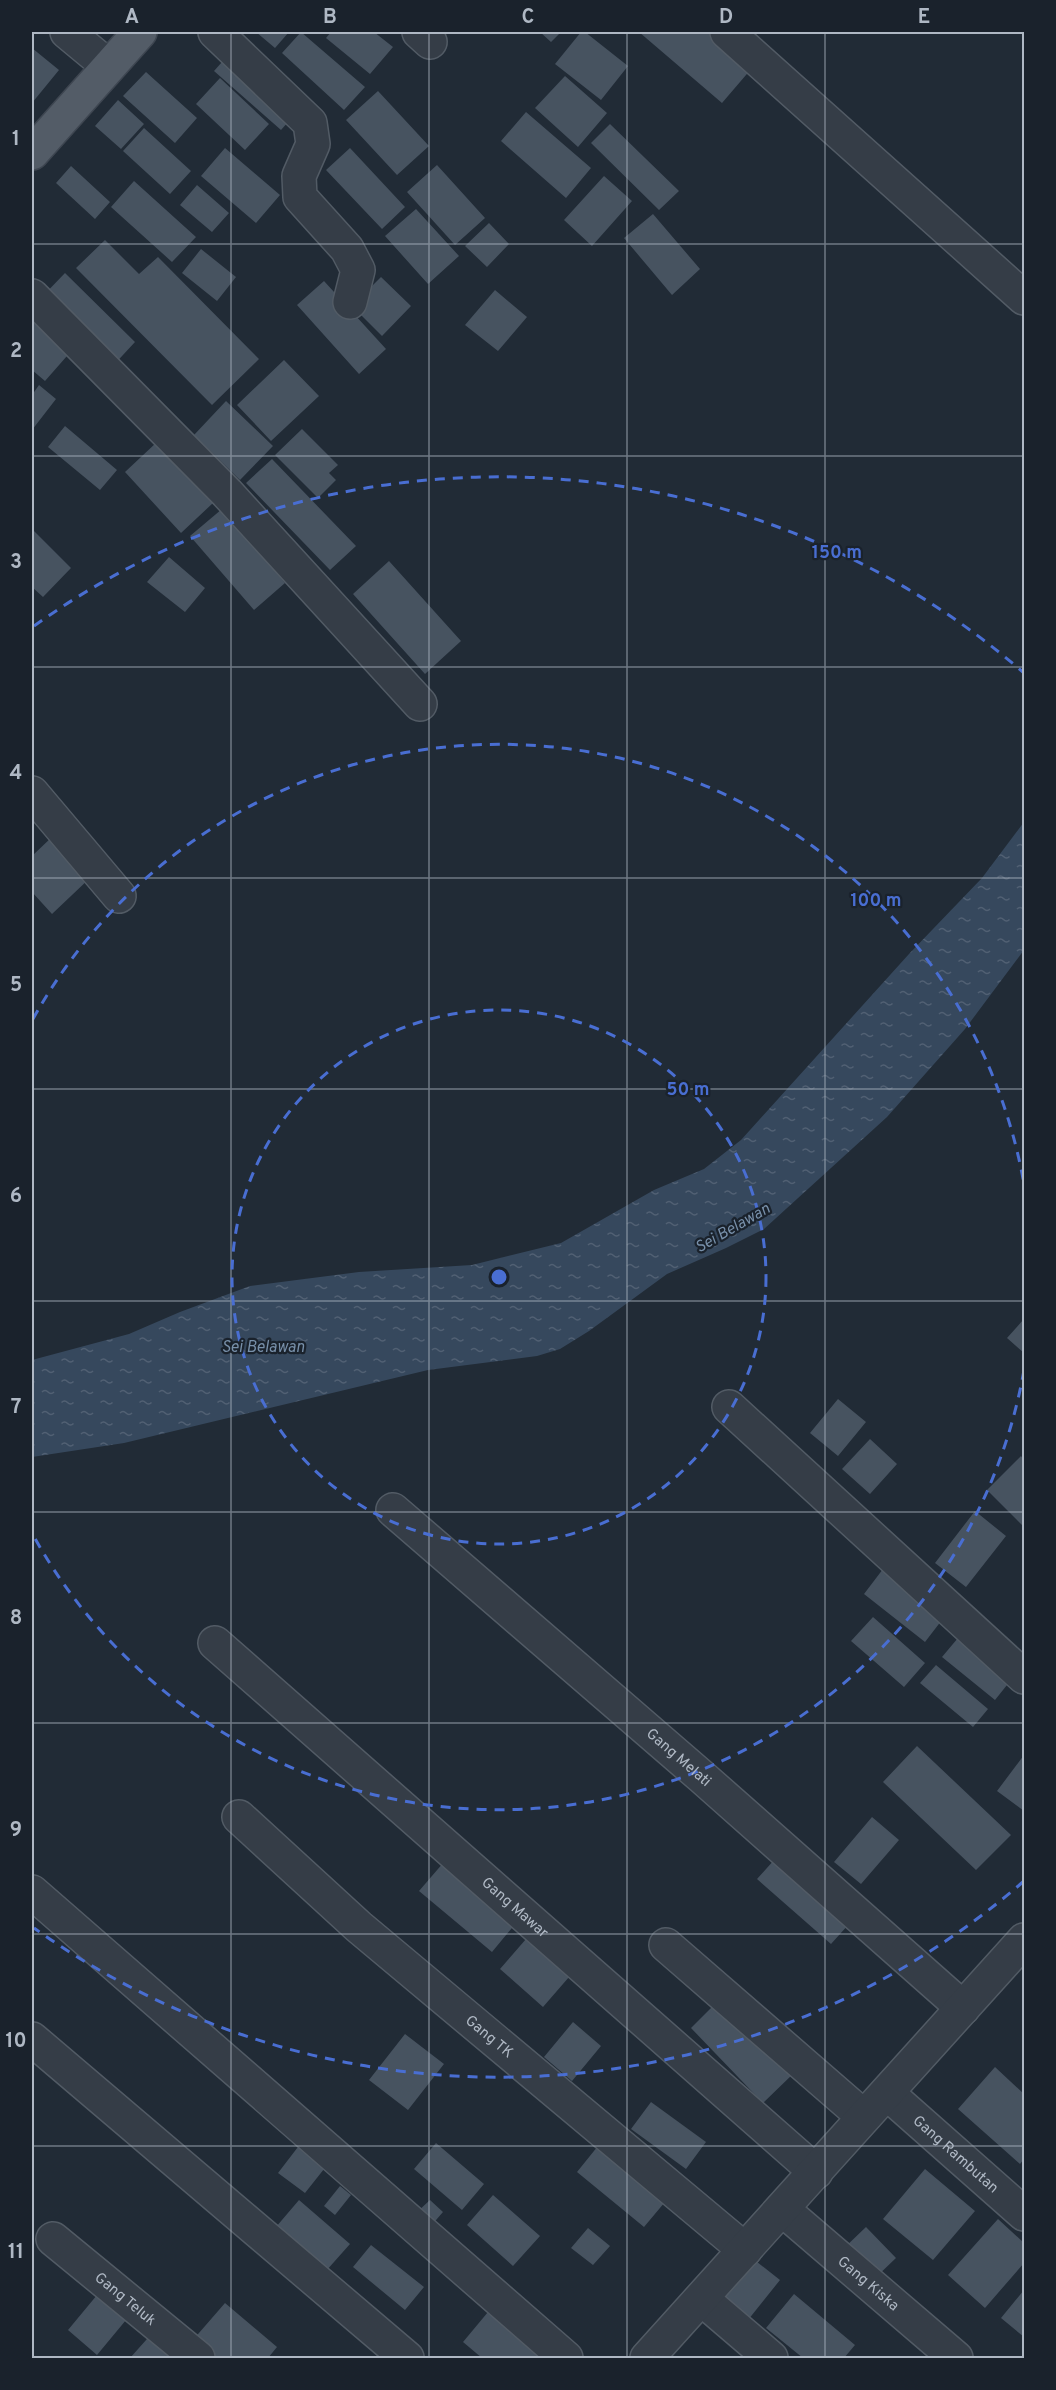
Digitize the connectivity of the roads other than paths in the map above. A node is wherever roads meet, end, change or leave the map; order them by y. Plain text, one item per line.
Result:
1 (67, 32) edge
2 (140, 32) edge
3 (215, 32) edge
4 (727, 32) edge
5 (108, 66) junction
6 (32, 153) edge
7 (32, 296) edge
8 (1024, 298) edge
9 (350, 302) dead end
10 (420, 704) dead end
11 (32, 793) edge
12 (119, 896) dead end
13 (729, 1407) dead end
14 (393, 1510) dead end
15 (215, 1643) dead end
16 (1024, 1677) edge
17 (239, 1817) dead end
18 (32, 1892) edge
19 (666, 1945) dead end
20 (1021, 1950) edge
21 (963, 2008) junction
22 (32, 2039) edge
23 (887, 2093) junction
24 (864, 2117) junction
25 (816, 2172) junction
26 (782, 2209) junction
27 (1024, 2214) edge
28 (53, 2239) dead end
29 (745, 2250) junction
30 (702, 2299) junction
31 (198, 2358) edge
32 (407, 2358) edge
33 (566, 2358) edge
34 (647, 2358) edge
35 (771, 2358) edge
36 (956, 2358) edge

1 - 5 street
2 - 5 main road
3 - 9 street
4 - 8 street
5 - 6 main road
7 - 10 street
11 - 12 street
13 - 16 street
14 - 21 street, Gang Melati
15 - 25 street, Gang Mawar
17 - 29 street, Gang TK
18 - 33 street
19 - 24 street
20 - 21 street
21 - 23 street
22 - 32 street
23 - 24 street
23 - 27 street, Gang Rambutan
24 - 25 street
25 - 26 street
26 - 29 street
26 - 36 street, Gang Kiska
28 - 31 street, Gang Teluk
29 - 30 street
30 - 34 street
30 - 35 street

